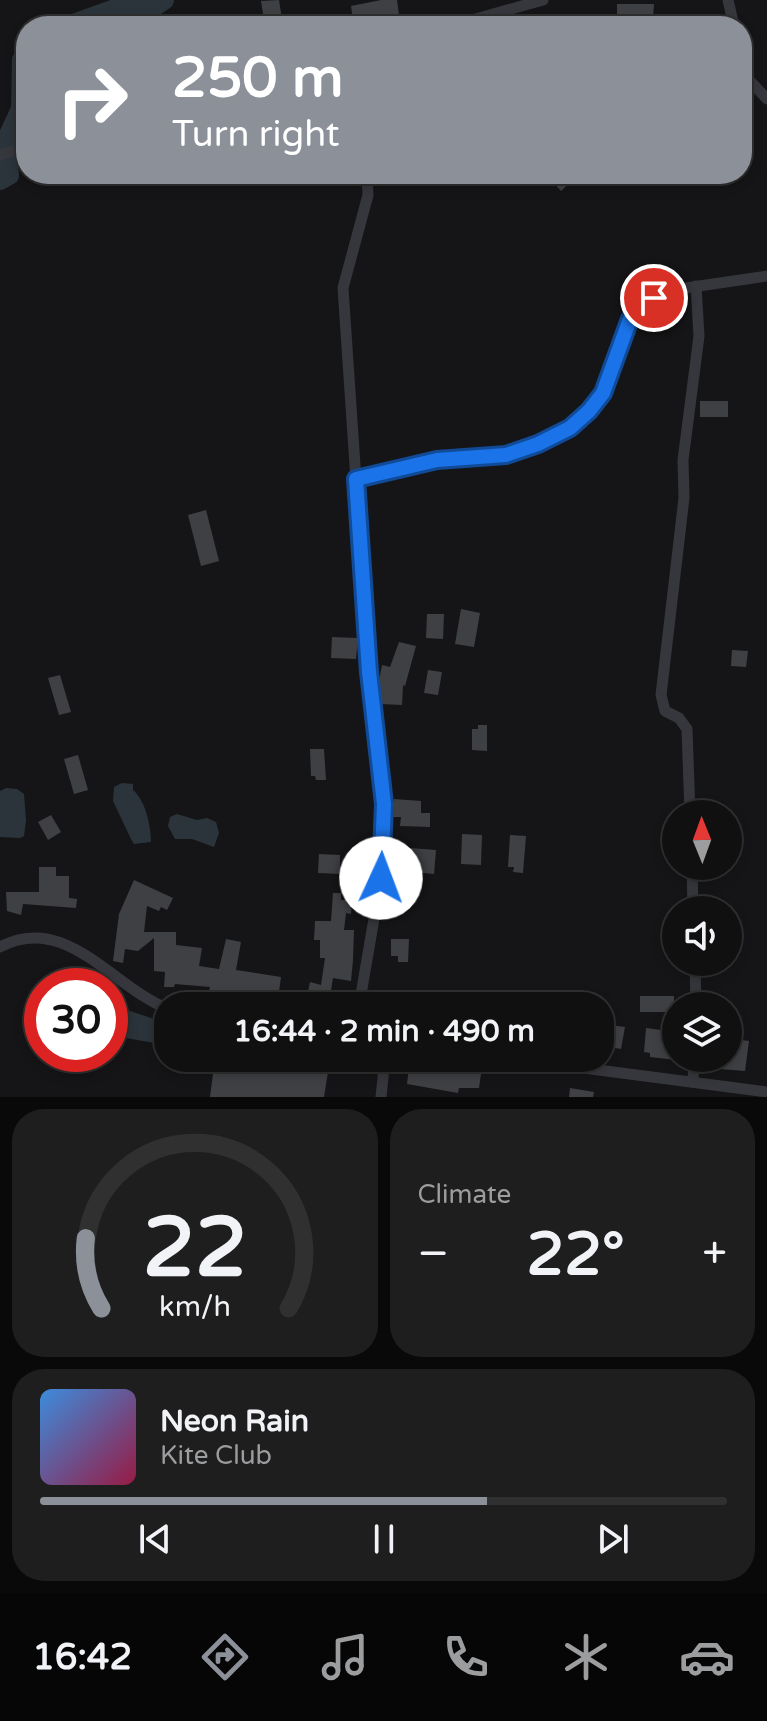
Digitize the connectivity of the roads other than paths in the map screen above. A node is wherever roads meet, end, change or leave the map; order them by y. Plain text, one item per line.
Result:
1 (543, 0) edge
2 (486, 16) edge
3 (752, 83) edge
4 (767, 99) edge
5 (367, 184) edge
6 (767, 276) edge
7 (696, 286) junction
8 (356, 479) junction
9 (690, 800) edge
10 (0, 947) edge
11 (361, 992) edge
12 (154, 1000) edge
13 (384, 1072) edge
14 (614, 1072) edge
15 (693, 1072) edge
16 (693, 1082) junction
17 (767, 1092) edge
18 (381, 1097) edge

1 - 2 street
3 - 4 street
5 - 8 street
6 - 7 street
7 - 8 street
7 - 9 street
8 - 11 street
10 - 12 street
13 - 18 street
14 - 16 street
15 - 16 street
16 - 17 street

